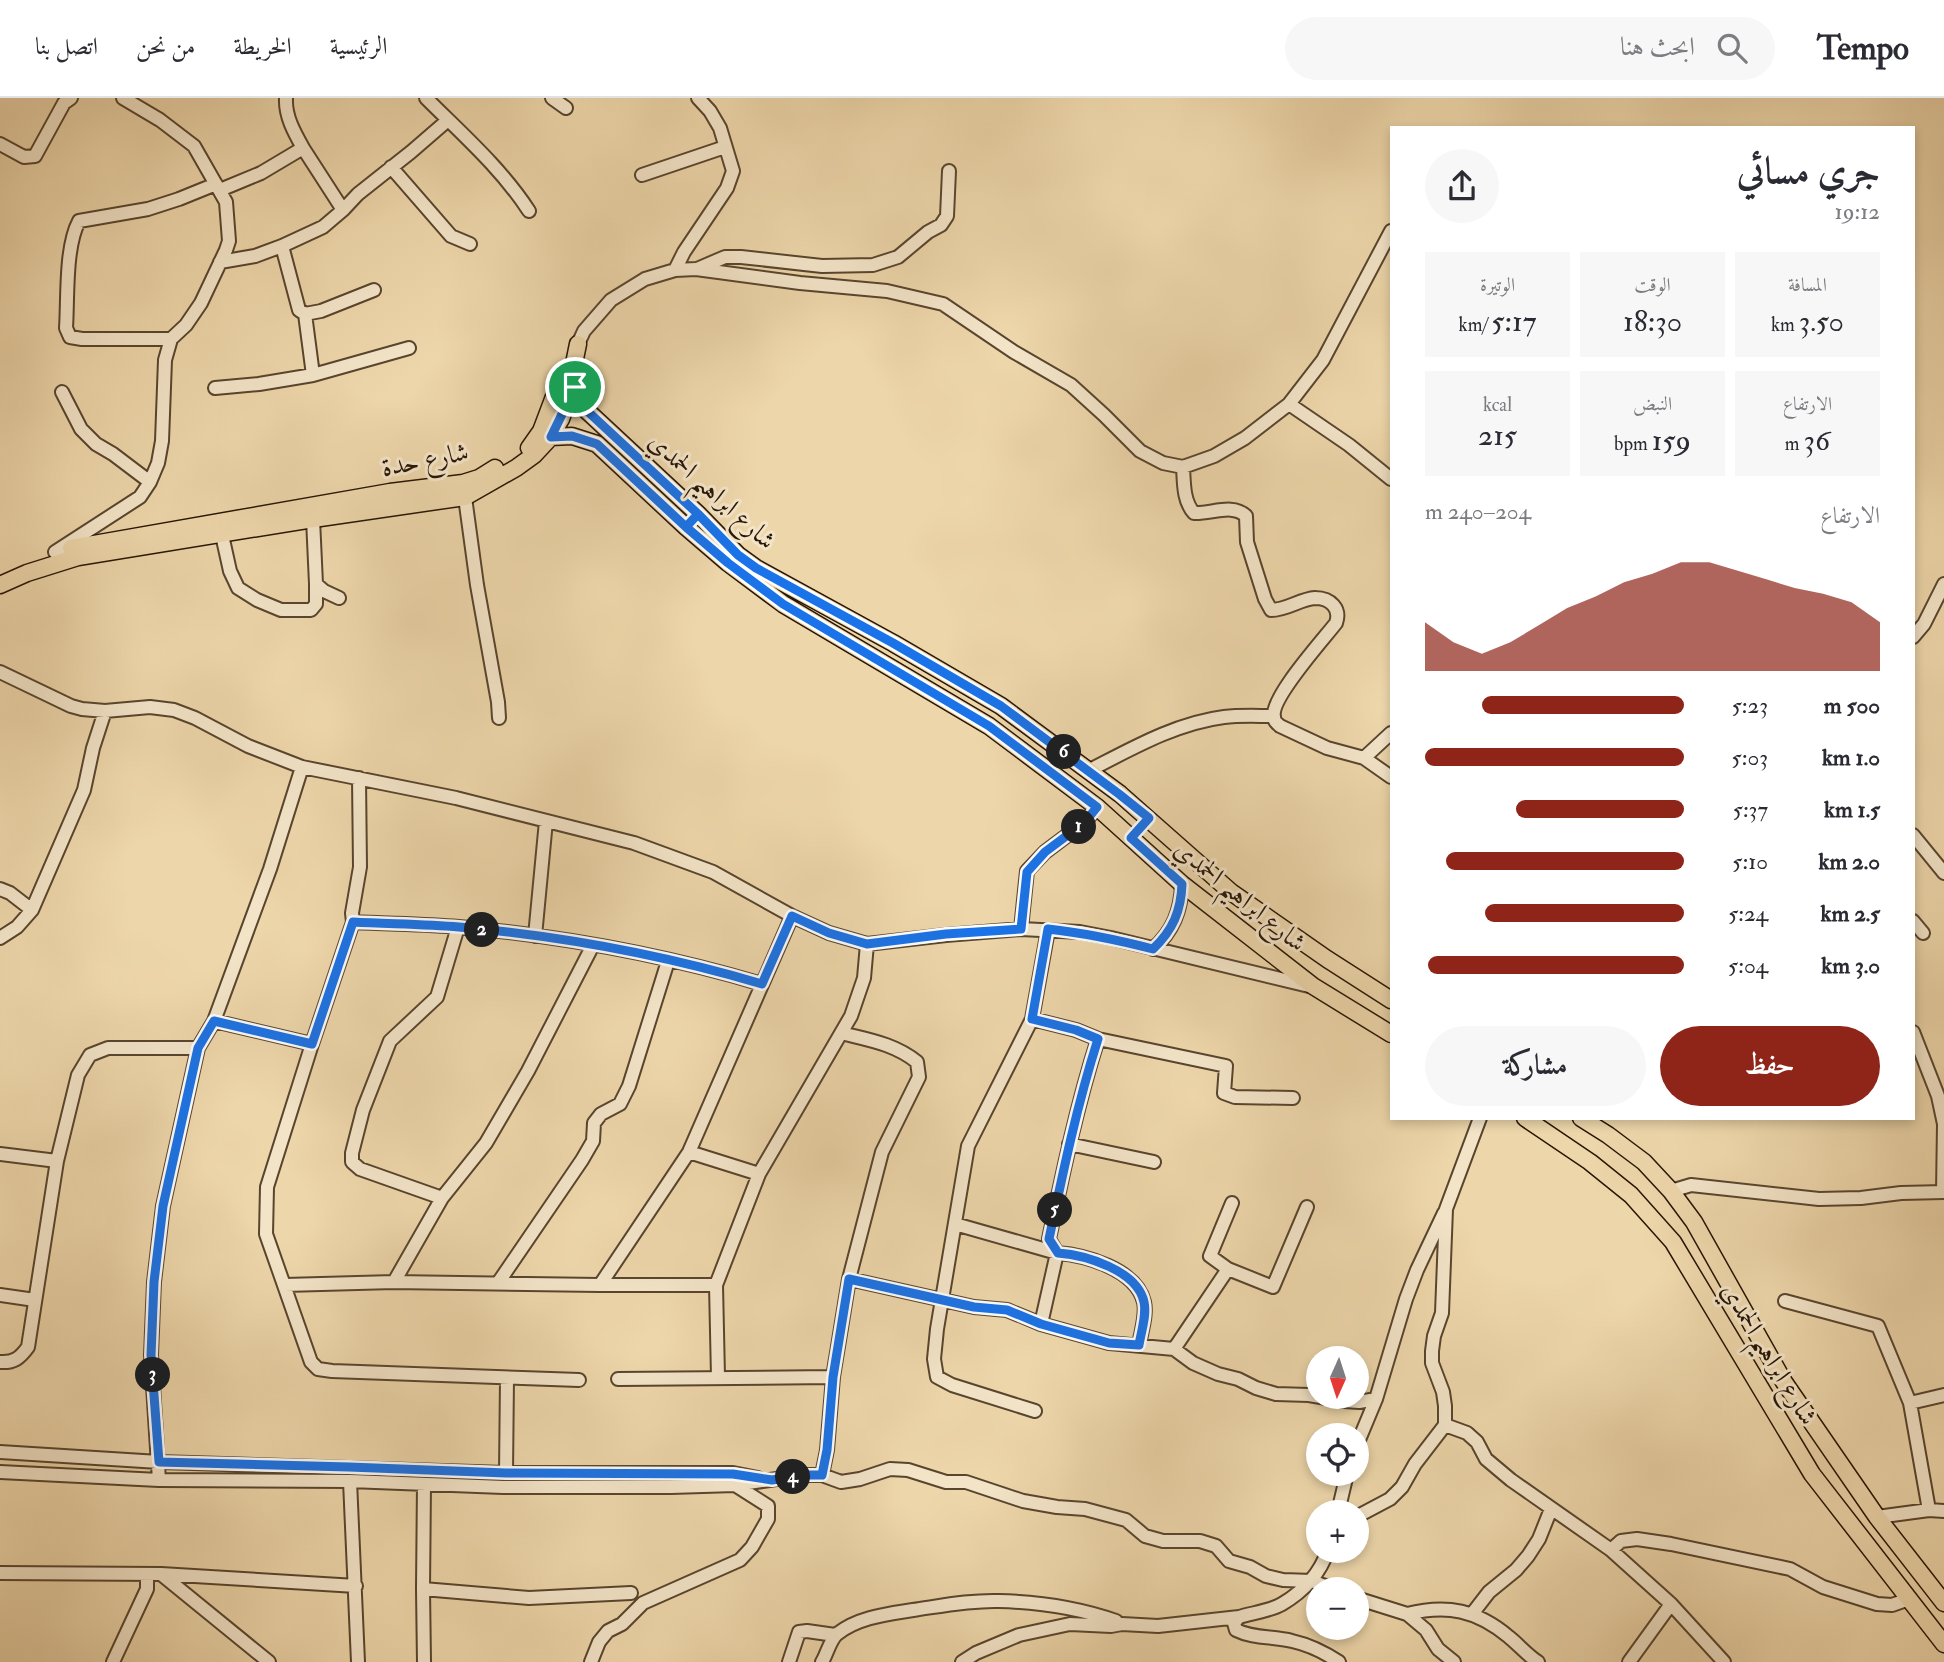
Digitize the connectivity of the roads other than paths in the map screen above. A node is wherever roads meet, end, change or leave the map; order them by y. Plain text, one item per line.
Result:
1 (71, 98) edge
2 (123, 98) edge
3 (286, 98) edge
4 (426, 98) edge
5 (552, 98) edge
6 (698, 98) edge
7 (566, 108) dead end
8 (448, 120) junction
9 (0, 144) edge
10 (725, 147) junction
11 (303, 148) junction
12 (391, 167) junction
13 (949, 171) dead end
14 (642, 175) dead end
15 (218, 187) junction
16 (343, 210) junction
17 (529, 212) dead end
18 (1390, 233) edge
19 (470, 244) dead end
20 (282, 246) junction
21 (220, 262) junction
22 (696, 269) junction
23 (675, 270) junction
24 (373, 289) dead end
25 (304, 314) junction
26 (171, 339) junction
27 (578, 344) junction
28 (409, 348) dead end
29 (573, 367) junction
30 (313, 375) junction
31 (215, 388) dead end
32 (62, 391) dead end
33 (561, 397) junction
34 (1289, 404) junction
35 (584, 408) junction
36 (551, 437) junction
37 (1183, 467) junction
38 (1390, 478) edge
39 (150, 482) junction
40 (464, 490) junction
41 (698, 514) junction
42 (313, 519) junction
43 (686, 527) junction
44 (221, 529) junction
45 (55, 552) junction
46 (76, 552) junction
47 (11, 573) edge
48 (1944, 583) edge
49 (316, 584) junction
50 (0, 585) edge
51 (795, 588) junction
52 (339, 598) dead end
53 (783, 604) junction
54 (1915, 635) edge
55 (0, 672) edge
56 (105, 711) junction
57 (1273, 716) junction
58 (499, 718) dead end
59 (1390, 734) edge
60 (1364, 758) junction
61 (302, 767) junction
62 (1088, 771) junction
63 (1390, 776) edge
64 (359, 778) junction
65 (1097, 807) junction
66 (1149, 818) junction
67 (547, 821) junction
68 (1915, 837) edge
69 (1131, 838) junction
70 (1944, 873) edge
71 (1182, 884) junction
72 (0, 889) edge
73 (32, 910) junction
74 (792, 916) junction
75 (353, 922) junction
76 (1915, 923) edge
77 (458, 927) junction
78 (1021, 929) junction
79 (1048, 929) junction
80 (1923, 933) dead end
81 (535, 936) junction
82 (0, 938) edge
83 (867, 944) junction
84 (593, 945) junction
85 (1153, 949) junction
86 (668, 961) junction
87 (762, 984) junction
88 (1313, 986) junction
89 (1390, 999) edge
90 (1032, 1019) junction
91 (214, 1021) junction
92 (841, 1033) junction
93 (1390, 1033) edge
94 (1915, 1037) edge
95 (1098, 1039) junction
96 (312, 1044) junction
97 (198, 1048) junction
98 (1293, 1098) dead end
99 (1479, 1120) edge
100 (1528, 1120) edge
101 (1584, 1120) edge
102 (1069, 1144) junction
103 (689, 1152) junction
104 (0, 1154) edge
105 (57, 1161) junction
106 (1154, 1162) dead end
107 (760, 1174) junction
108 (1671, 1191) junction
109 (1944, 1192) edge
110 (442, 1198) junction
111 (1232, 1203) dead end
112 (1307, 1207) dead end
113 (1446, 1209) junction
114 (955, 1224) junction
115 (1058, 1253) junction
116 (1228, 1269) junction
117 (849, 1279) junction
118 (394, 1282) junction
119 (498, 1283) junction
120 (285, 1285) junction
121 (600, 1285) junction
122 (716, 1285) junction
123 (0, 1296) edge
124 (943, 1299) junction
125 (35, 1300) junction
126 (1784, 1301) dead end
127 (1041, 1324) junction
128 (1139, 1345) junction
129 (1174, 1349) junction
130 (0, 1362) edge
131 (718, 1377) junction
132 (833, 1377) junction
133 (507, 1378) junction
134 (618, 1379) dead end
135 (579, 1380) dead end
136 (1944, 1395) edge
137 (1376, 1399) junction
138 (1910, 1403) junction
139 (1035, 1411) dead end
140 (1366, 1423) edge
141 (1445, 1425) junction
142 (0, 1452) edge
143 (58, 1456) junction
144 (1838, 1461) junction
145 (159, 1462) junction
146 (0, 1472) edge
147 (506, 1473) junction
148 (1812, 1474) junction
149 (57, 1475) junction
150 (822, 1475) junction
151 (734, 1479) junction
152 (159, 1480) junction
153 (350, 1481) junction
154 (424, 1484) junction
155 (1551, 1509) junction
156 (1369, 1510) edge
157 (1930, 1510) junction
158 (1944, 1511) edge
159 (1877, 1517) junction
160 (1611, 1550) junction
161 (0, 1573) edge
162 (147, 1574) junction
163 (161, 1574) junction
164 (1306, 1581) edge
165 (356, 1586) junction
166 (1306, 1586) edge
167 (423, 1589) junction
168 (631, 1593) dead end
169 (1909, 1599) junction
170 (1369, 1602) edge
171 (1944, 1603) edge
172 (1671, 1604) junction
173 (1407, 1614) junction
174 (1472, 1614) junction
175 (1239, 1617) junction
176 (1122, 1623) junction
177 (835, 1636) junction
178 (1944, 1644) edge
179 (113, 1662) edge
180 (269, 1662) edge
181 (358, 1662) edge
182 (424, 1662) edge
183 (591, 1662) edge
184 (789, 1662) edge
185 (822, 1662) edge
186 (962, 1662) edge
187 (1339, 1662) edge
188 (1454, 1662) edge
189 (1538, 1662) edge
190 (1629, 1662) edge
191 (1724, 1662) edge

1 - 9 street
2 - 15 street
3 - 11 street
4 - 8 street
5 - 7 street
6 - 10 street
8 - 12 street
8 - 17 street
10 - 14 street
10 - 23 street
11 - 15 street
11 - 16 street
12 - 16 street
12 - 19 street
13 - 22 street
15 - 21 street
15 - 26 street
16 - 20 street
18 - 34 street
20 - 21 street
20 - 25 street
21 - 26 street
22 - 23 street
22 - 37 street
23 - 27 street
24 - 25 street
25 - 30 street
26 - 39 street
27 - 29 main road, شارع حدة
27 - 33 main road, شارع حدة
28 - 30 street
29 - 33 main road, شارع حدة
29 - 35 main road
30 - 31 street
32 - 39 street
33 - 35 main road, شارع ابراهيم الحمدي
33 - 36 main road, شارع حدة
33 - 40 main road, شارع حدة
34 - 37 street
34 - 38 street
35 - 41 main road, شارع ابراهيم الحمدي
36 - 40 main road, شارع حدة
36 - 43 main road, شارع ابراهيم الحمدي
37 - 57 street
39 - 45 street
40 - 42 main road, شارع حدة
40 - 44 main road, شارع حدة
40 - 58 street
41 - 43 main road
41 - 51 main road, شارع ابراهيم الحمدي
42 - 44 main road, شارع حدة
42 - 49 street
43 - 53 main road, شارع ابراهيم الحمدي
44 - 46 main road, شارع حدة
44 - 49 street
45 - 46 main road, شارع حدة
45 - 47 main road, شارع حدة
46 - 47 main road, شارع حدة
47 - 50 main road, شارع حدة
48 - 54 street
49 - 52 street
51 - 53 main road
51 - 62 main road, شارع ابراهيم الحمدي
53 - 65 main road, شارع ابراهيم الحمدي
55 - 56 street
56 - 61 street
56 - 73 street
57 - 60 street
57 - 62 street
59 - 60 street
60 - 63 street
61 - 64 street
61 - 91 street
62 - 66 main road, شارع ابراهيم الحمدي
64 - 67 street
64 - 75 street
65 - 69 main road, شارع ابراهيم الحمدي
65 - 78 street
66 - 69 main road
66 - 89 main road, شارع ابراهيم الحمدي
67 - 74 street
67 - 81 street
68 - 70 street
69 - 71 main road, شارع ابراهيم الحمدي
71 - 85 street
71 - 88 main road, شارع ابراهيم الحمدي
72 - 73 street
73 - 82 street
74 - 83 street
74 - 87 street
75 - 77 street
75 - 96 street
76 - 80 street
77 - 81 street
77 - 110 street
78 - 79 street
78 - 83 street
79 - 85 street
79 - 90 street
81 - 84 street
83 - 92 street
84 - 86 street
84 - 110 street
85 - 88 street
86 - 87 street
86 - 119 street
87 - 103 street
88 - 93 main road, شارع ابراهيم الحمدي
90 - 95 street
90 - 114 street
91 - 96 street
91 - 97 street
92 - 107 street
92 - 117 street
94 - 109 street
95 - 98 street
95 - 102 street
96 - 120 street
97 - 105 street
97 - 145 street
99 - 113 street
100 - 148 main road, شارع ابراهيم الحمدي
101 - 108 main road, شارع ابراهيم الحمدي
102 - 106 street
102 - 115 street
103 - 107 street
103 - 121 street
104 - 105 street
105 - 125 street
107 - 122 street
108 - 109 street
108 - 144 main road, شارع ابراهيم الحمدي
110 - 118 street
111 - 116 street
112 - 116 street
113 - 137 street
113 - 141 street
114 - 115 street
114 - 124 street
115 - 127 street
115 - 128 street
116 - 129 street
117 - 124 street
117 - 132 street
118 - 119 street
118 - 120 street
119 - 121 street
120 - 133 street
121 - 122 street
122 - 131 street
123 - 125 street
124 - 127 street
124 - 139 street
125 - 130 street
126 - 138 street
127 - 128 street
128 - 129 street
129 - 137 street
131 - 132 street
131 - 134 street
132 - 150 street
133 - 135 street
133 - 147 street
136 - 138 street
137 - 140 street
138 - 157 street
141 - 155 street
141 - 156 street
142 - 143 street
143 - 145 street
143 - 149 street
144 - 148 main road
144 - 159 main road, شارع ابراهيم الحمدي
145 - 147 street
145 - 152 street
146 - 149 street
147 - 151 street
148 - 169 main road, شارع ابراهيم الحمدي
149 - 152 street
150 - 151 street
150 - 164 street
151 - 154 street
151 - 183 street
152 - 153 street
153 - 154 street
153 - 165 street
154 - 167 street
155 - 160 street
155 - 174 street
157 - 158 street
157 - 159 street
159 - 171 main road, شارع ابراهيم الحمدي
160 - 169 street
160 - 172 street
161 - 162 street
162 - 163 street
162 - 179 street
163 - 165 street
163 - 180 street
165 - 181 street
166 - 175 street
167 - 168 street
167 - 182 street
169 - 178 main road, شارع ابراهيم الحمدي
170 - 173 street
172 - 190 street
172 - 191 street
173 - 174 street
173 - 188 street
174 - 189 street
175 - 176 street
175 - 187 street
176 - 177 street
176 - 186 street
177 - 184 street
177 - 185 street

